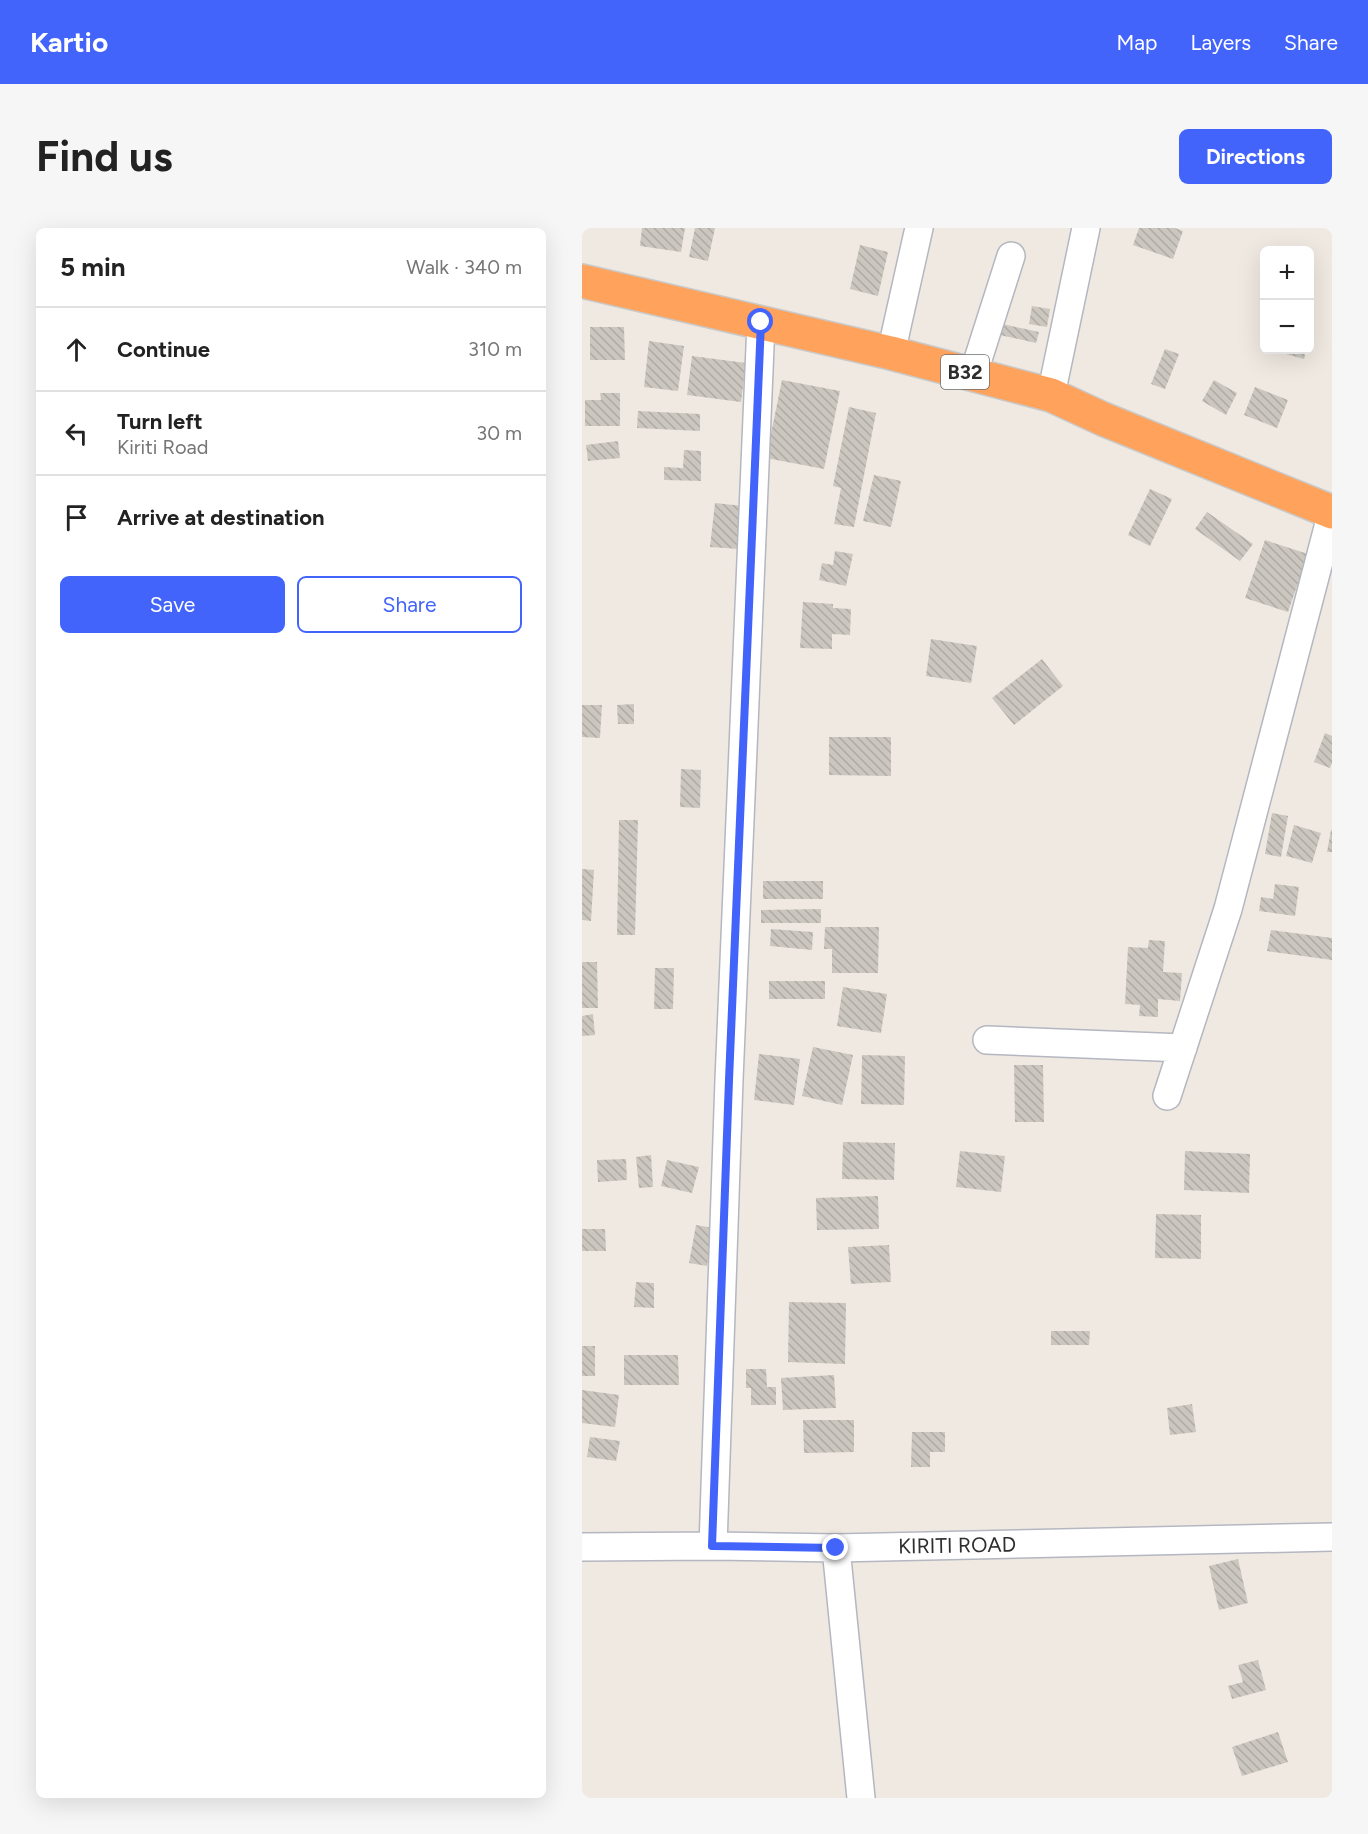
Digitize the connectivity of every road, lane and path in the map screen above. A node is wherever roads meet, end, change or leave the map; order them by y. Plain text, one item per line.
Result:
1 (920, 228) edge
2 (1086, 228) edge
3 (1011, 256) dead end
4 (582, 281) edge
5 (761, 322) junction
6 (891, 353) junction
7 (973, 375) junction
8 (1051, 395) junction
9 (1332, 512) edge
10 (987, 1040) dead end
11 (1183, 1048) junction
12 (1167, 1096) dead end
13 (1332, 1537) edge
14 (712, 1546) junction
15 (582, 1547) edge
16 (836, 1548) junction
17 (861, 1798) edge

1 - 6 street
2 - 8 street
3 - 7 street
4 - 5 highway, B32
5 - 6 highway, B32
5 - 14 street
6 - 7 highway, B32
7 - 8 highway, B32
8 - 9 highway, B32
9 - 11 street
10 - 11 street
11 - 12 street
13 - 16 street, KIRITI ROAD
14 - 15 street, KIRITI ROAD
14 - 16 street, KIRITI ROAD
16 - 17 street

